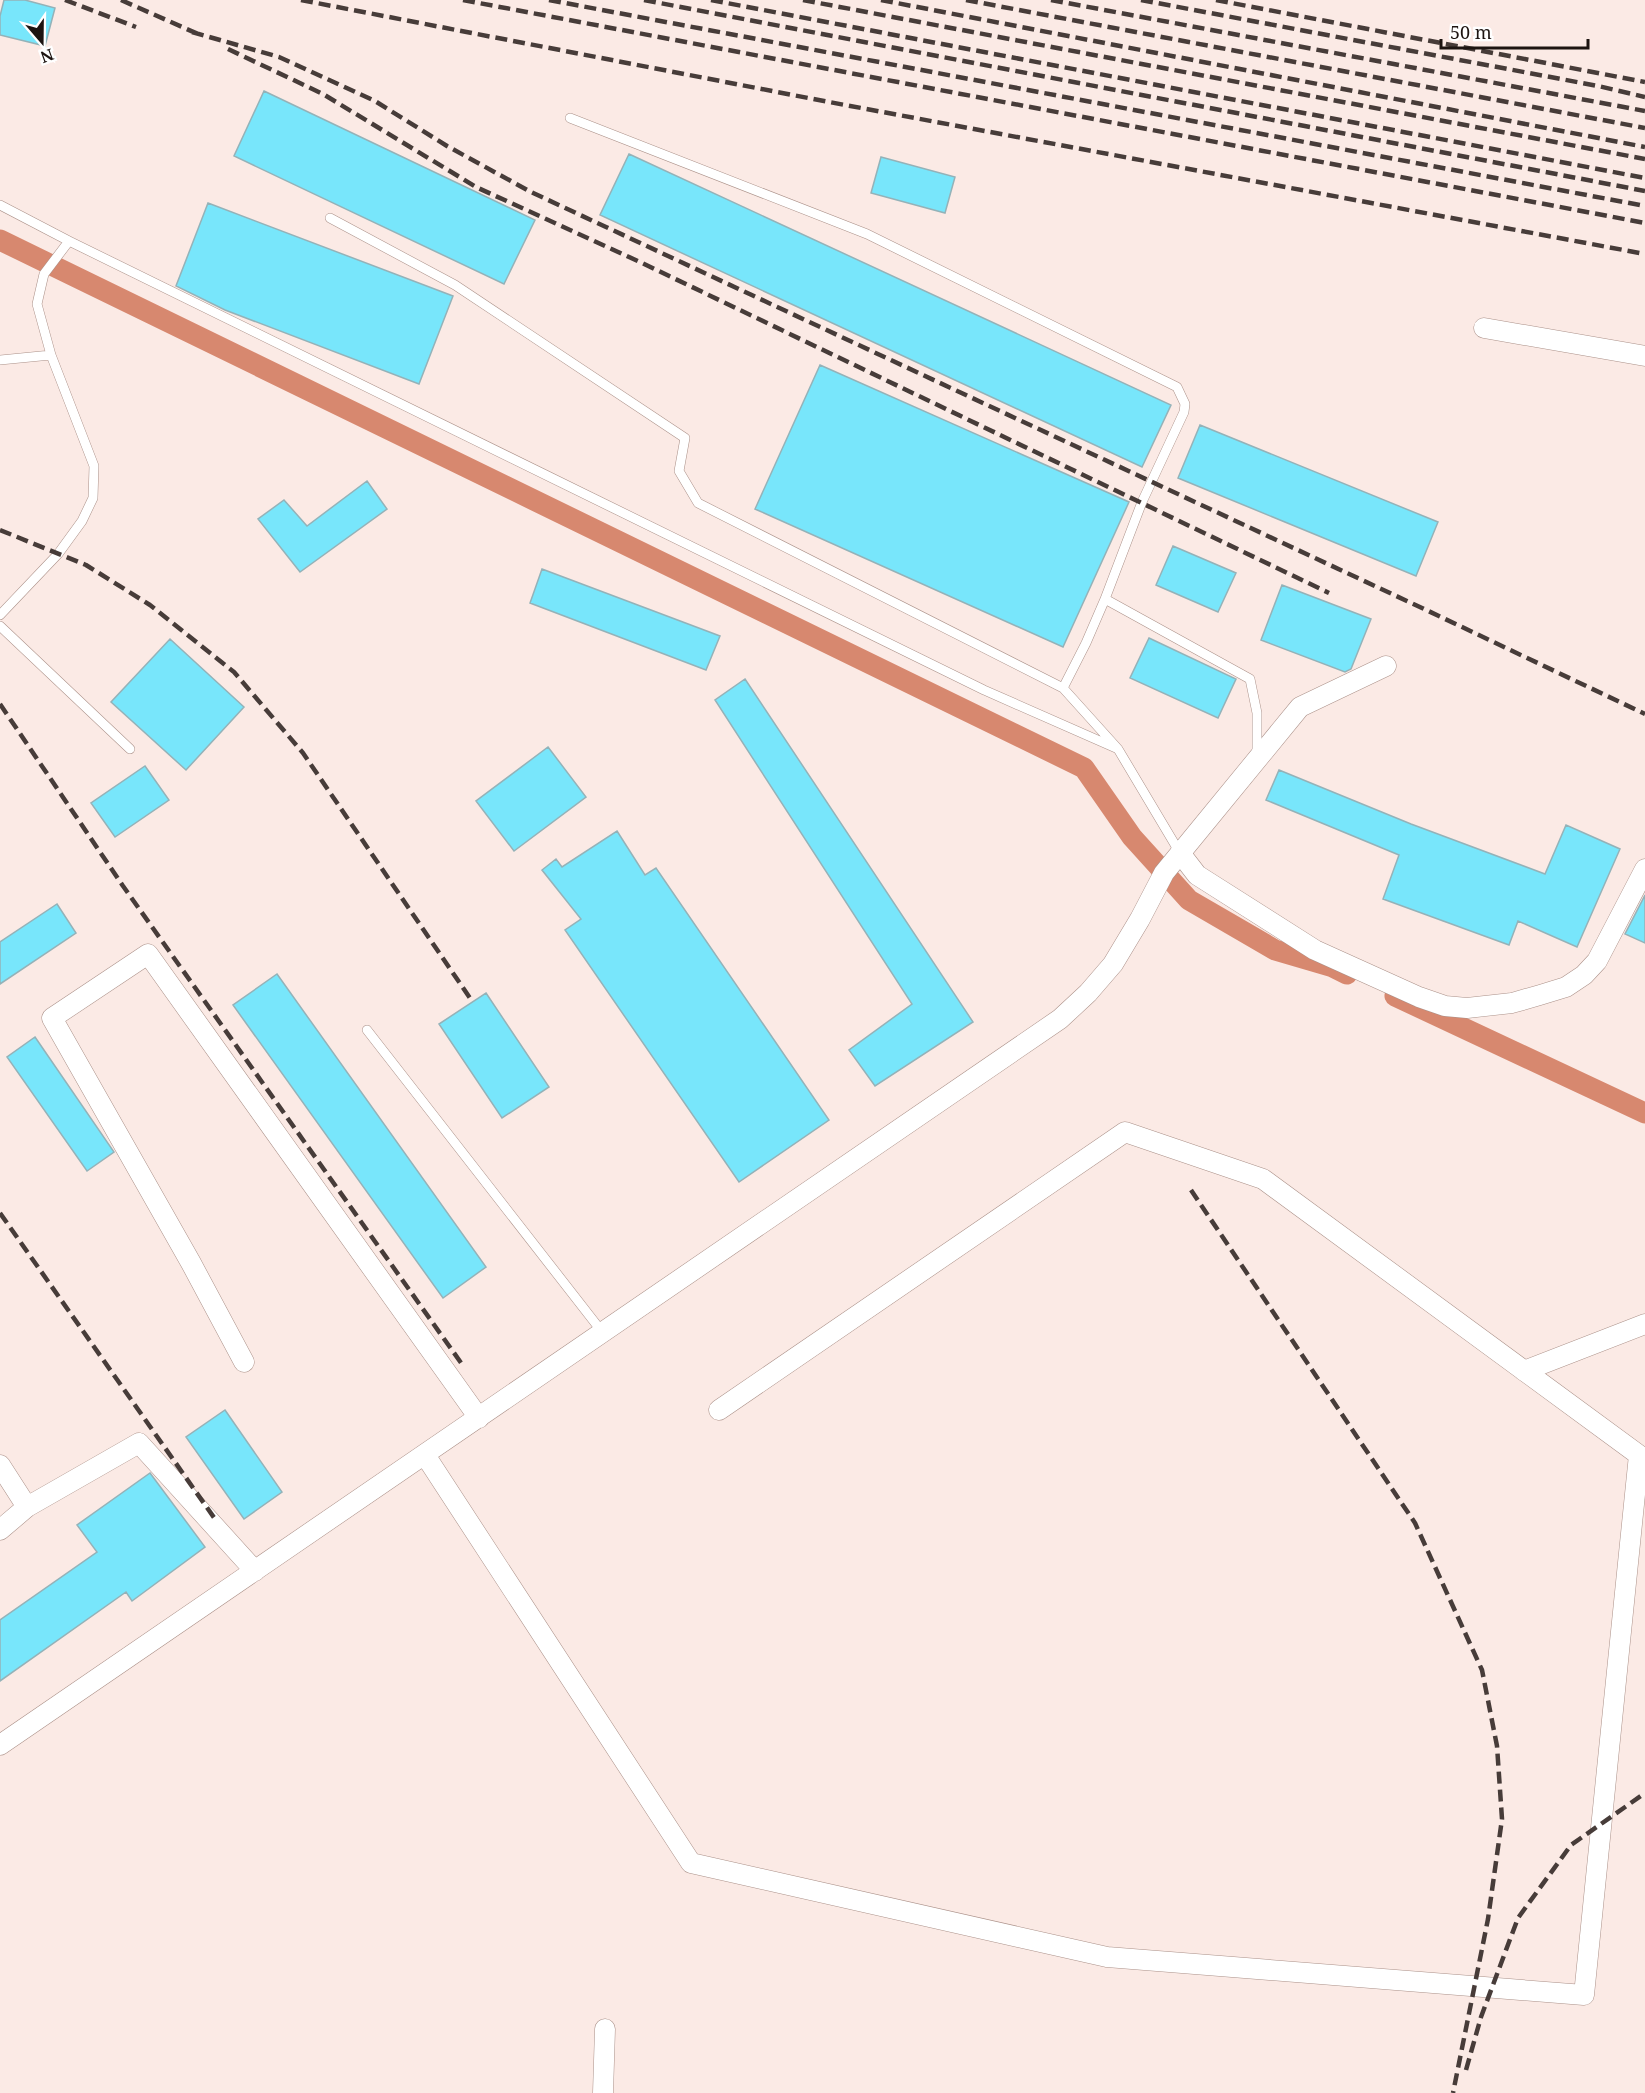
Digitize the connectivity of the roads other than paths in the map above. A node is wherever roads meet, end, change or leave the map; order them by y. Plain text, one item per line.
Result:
1 (570, 118) dead end
2 (0, 205) edge
3 (330, 218) dead end
4 (69, 241) junction
5 (1484, 328) dead end
6 (51, 355) junction
7 (1645, 356) edge
8 (0, 360) edge
9 (1105, 599) junction
10 (0, 615) edge
11 (0, 626) edge
12 (1386, 666) dead end
13 (1063, 688) junction
14 (130, 749) dead end
15 (1118, 749) junction
16 (1257, 760) junction
17 (1180, 853) junction
18 (1645, 869) edge
19 (367, 1030) dead end
20 (1645, 1324) edge
21 (603, 1333) junction
22 (244, 1362) dead end
23 (1524, 1371) junction
24 (719, 1410) dead end
25 (479, 1418) junction
26 (425, 1455) junction
27 (0, 1465) edge
28 (27, 1507) junction
29 (0, 1530) edge
30 (255, 1571) junction
31 (0, 1745) edge
32 (605, 2029) dead end
33 (603, 2093) edge

1 - 9 lane
2 - 4 lane
3 - 13 lane
4 - 6 lane
4 - 15 lane
5 - 7 street
6 - 8 lane
6 - 10 lane
9 - 13 lane
9 - 16 lane
11 - 14 lane
12 - 16 street
13 - 15 lane
15 - 17 lane
16 - 17 street
17 - 18 street
17 - 21 street
19 - 21 lane
20 - 23 street
21 - 25 street
22 - 25 street
23 - 24 street
23 - 26 street
25 - 26 street
26 - 30 street
27 - 28 street
28 - 29 street
28 - 30 street
30 - 31 street
32 - 33 street

